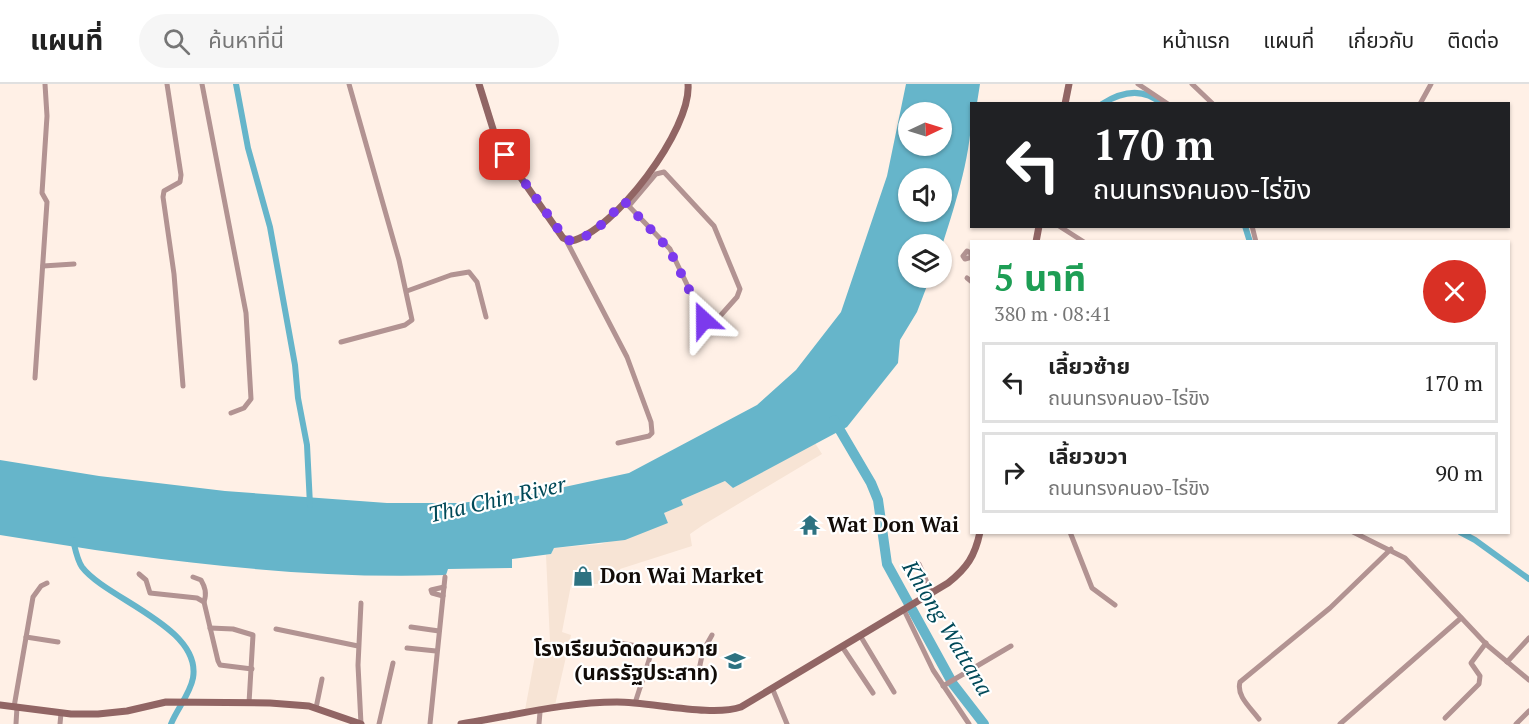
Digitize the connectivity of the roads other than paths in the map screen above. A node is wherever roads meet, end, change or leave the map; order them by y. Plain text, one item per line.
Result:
1 (45, 84) edge
2 (167, 84) edge
3 (202, 84) edge
4 (349, 84) edge
5 (479, 84) edge
6 (688, 84) edge
7 (1069, 84) edge
8 (1140, 84) edge
9 (1192, 84) edge
10 (1431, 84) edge
11 (1066, 101) edge
12 (1165, 102) edge
13 (1211, 102) edge
14 (1421, 102) edge
15 (627, 204) junction
16 (1062, 228) edge
17 (566, 240) junction
18 (1081, 240) edge
19 (74, 264) dead end
20 (43, 266) junction
21 (407, 291) junction
22 (486, 316) dead end
23 (341, 342) dead end
24 (35, 378) dead end
25 (183, 386) dead end
26 (231, 413) dead end
27 (618, 443) dead end
28 (979, 534) edge
29 (1071, 534) edge
30 (1357, 534) edge
31 (1391, 549) junction
32 (919, 564) dead end
33 (139, 574) dead end
34 (193, 577) dead end
35 (445, 577) dead end
36 (47, 584) dead end
37 (444, 587) junction
38 (932, 594) junction
39 (443, 596) junction
40 (204, 602) junction
41 (361, 603) dead end
42 (1115, 605) dead end
43 (909, 608) junction
44 (1461, 618) junction
45 (411, 627) dead end
46 (210, 628) junction
47 (276, 629) dead end
48 (439, 630) junction
49 (712, 635) dead end
50 (26, 637) junction
51 (861, 637) junction
52 (1529, 638) edge
53 (58, 642) dead end
54 (619, 643) dead end
55 (1485, 643) junction
56 (358, 646) junction
57 (1011, 646) dead end
58 (407, 648) dead end
59 (843, 648) junction
60 (436, 651) junction
61 (1507, 662) junction
62 (393, 663) dead end
63 (252, 669) junction
64 (322, 679) dead end
65 (697, 679) dead end
66 (1529, 680) edge
67 (943, 686) junction
68 (773, 690) junction
69 (894, 692) dead end
70 (873, 693) dead end
71 (249, 703) junction
72 (635, 703) junction
73 (0, 705) edge
74 (16, 707) junction
75 (316, 708) junction
76 (1529, 711) edge
77 (540, 712) junction
78 (61, 713) junction
79 (1445, 718) dead end
80 (1259, 719) dead end
81 (16, 724) edge
82 (60, 724) edge
83 (361, 724) edge
84 (379, 724) edge
85 (430, 724) edge
86 (461, 724) edge
87 (539, 724) edge
88 (787, 724) edge
89 (969, 724) edge
90 (1340, 724) edge
91 (1516, 724) edge

1 - 20 street
2 - 25 street
3 - 26 street
4 - 21 street
5 - 17 main road
6 - 15 main road
7 - 11 main road
8 - 12 street
9 - 13 street
10 - 14 street
15 - 15 street
15 - 17 main road
16 - 18 street
17 - 27 street
19 - 20 street
20 - 24 street
21 - 22 street
21 - 23 street
28 - 38 main road
29 - 42 street
30 - 31 street
31 - 44 street
31 - 80 street
32 - 38 street
33 - 40 street
34 - 40 street
35 - 37 street
36 - 50 street
37 - 39 street
37 - 39 street
38 - 43 main road
39 - 48 street
40 - 46 street
41 - 56 street
43 - 51 main road
43 - 67 street
44 - 55 street
44 - 90 street
45 - 48 street
46 - 63 street
46 - 63 street
47 - 56 street
48 - 60 street
49 - 65 street
50 - 53 street
50 - 74 street
51 - 59 main road
51 - 69 street
52 - 61 street
54 - 72 street
55 - 61 street
55 - 79 street
56 - 83 street
57 - 67 street
58 - 60 street
59 - 68 main road
59 - 70 street
60 - 85 street
61 - 66 street
62 - 84 street
63 - 71 street
64 - 75 street
67 - 89 street
68 - 72 main road
68 - 88 street
71 - 75 main road
71 - 78 main road
72 - 77 main road
73 - 74 main road
74 - 78 main road
74 - 81 street
75 - 83 main road
76 - 91 street
77 - 86 main road
77 - 87 street
78 - 82 street

